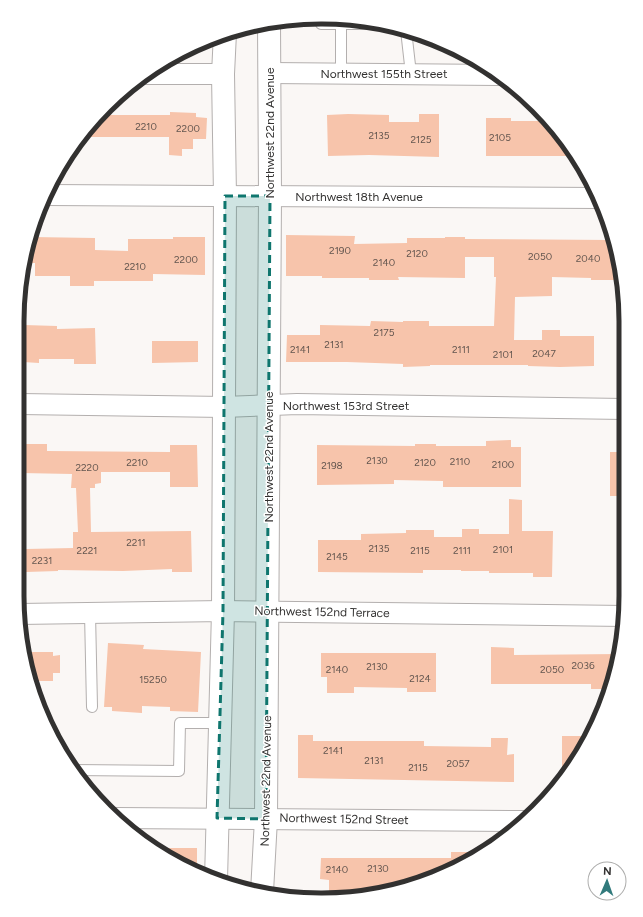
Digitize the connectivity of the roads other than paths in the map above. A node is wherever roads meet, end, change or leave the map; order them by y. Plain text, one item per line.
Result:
1 (341, 25) edge
2 (269, 29) edge
3 (407, 37) edge
4 (225, 40) edge
5 (270, 73) junction
6 (156, 74) edge
7 (224, 74) junction
8 (341, 74) junction
9 (411, 74) junction
10 (488, 75) edge
11 (53, 195) edge
12 (226, 196) junction
13 (270, 196) junction
14 (592, 198) edge
15 (24, 404) edge
16 (269, 405) junction
17 (224, 407) junction
18 (619, 409) edge
19 (223, 612) junction
20 (268, 612) junction
21 (90, 613) junction
22 (25, 614) edge
23 (618, 616) edge
24 (92, 707) dead end
25 (220, 723) junction
26 (80, 770) edge
27 (124, 818) edge
28 (217, 818) junction
29 (266, 819) junction
30 (516, 821) edge
31 (216, 873) edge
32 (262, 887) edge

1 - 8 lane
2 - 5 main road, Northwest 22nd Avenue
3 - 9 lane
4 - 7 main road
5 - 8 street, Northwest 155th Street
5 - 13 main road, Northwest 22nd Avenue
6 - 7 street
7 - 12 main road
8 - 9 street, Northwest 155th Street
9 - 10 street, Northwest 155th Street
11 - 12 street, Northwest 18th Avenue
12 - 13 street, Northwest 18th Avenue
12 - 17 main road
13 - 14 street, Northwest 18th Avenue
13 - 16 main road, Northwest 22nd Avenue
15 - 17 street, Northwest 153rd Street
16 - 17 street, Northwest 153rd Street
16 - 18 street, Northwest 153rd Street
16 - 20 main road, Northwest 22nd Avenue
17 - 19 main road
19 - 20 street, Northwest 152nd Terrace
19 - 21 street, Northwest 152nd Terrace
19 - 25 main road
20 - 23 street, Northwest 152nd Terrace
20 - 29 main road, Northwest 22nd Avenue
21 - 22 street, Northwest 152nd Terrace
21 - 24 lane
25 - 26 lane
25 - 28 main road
27 - 28 street, Northwest 152nd Street
28 - 29 street, Northwest 152nd Street
28 - 31 main road
29 - 30 street, Northwest 152nd Street
29 - 32 main road, Northwest 22nd Avenue

